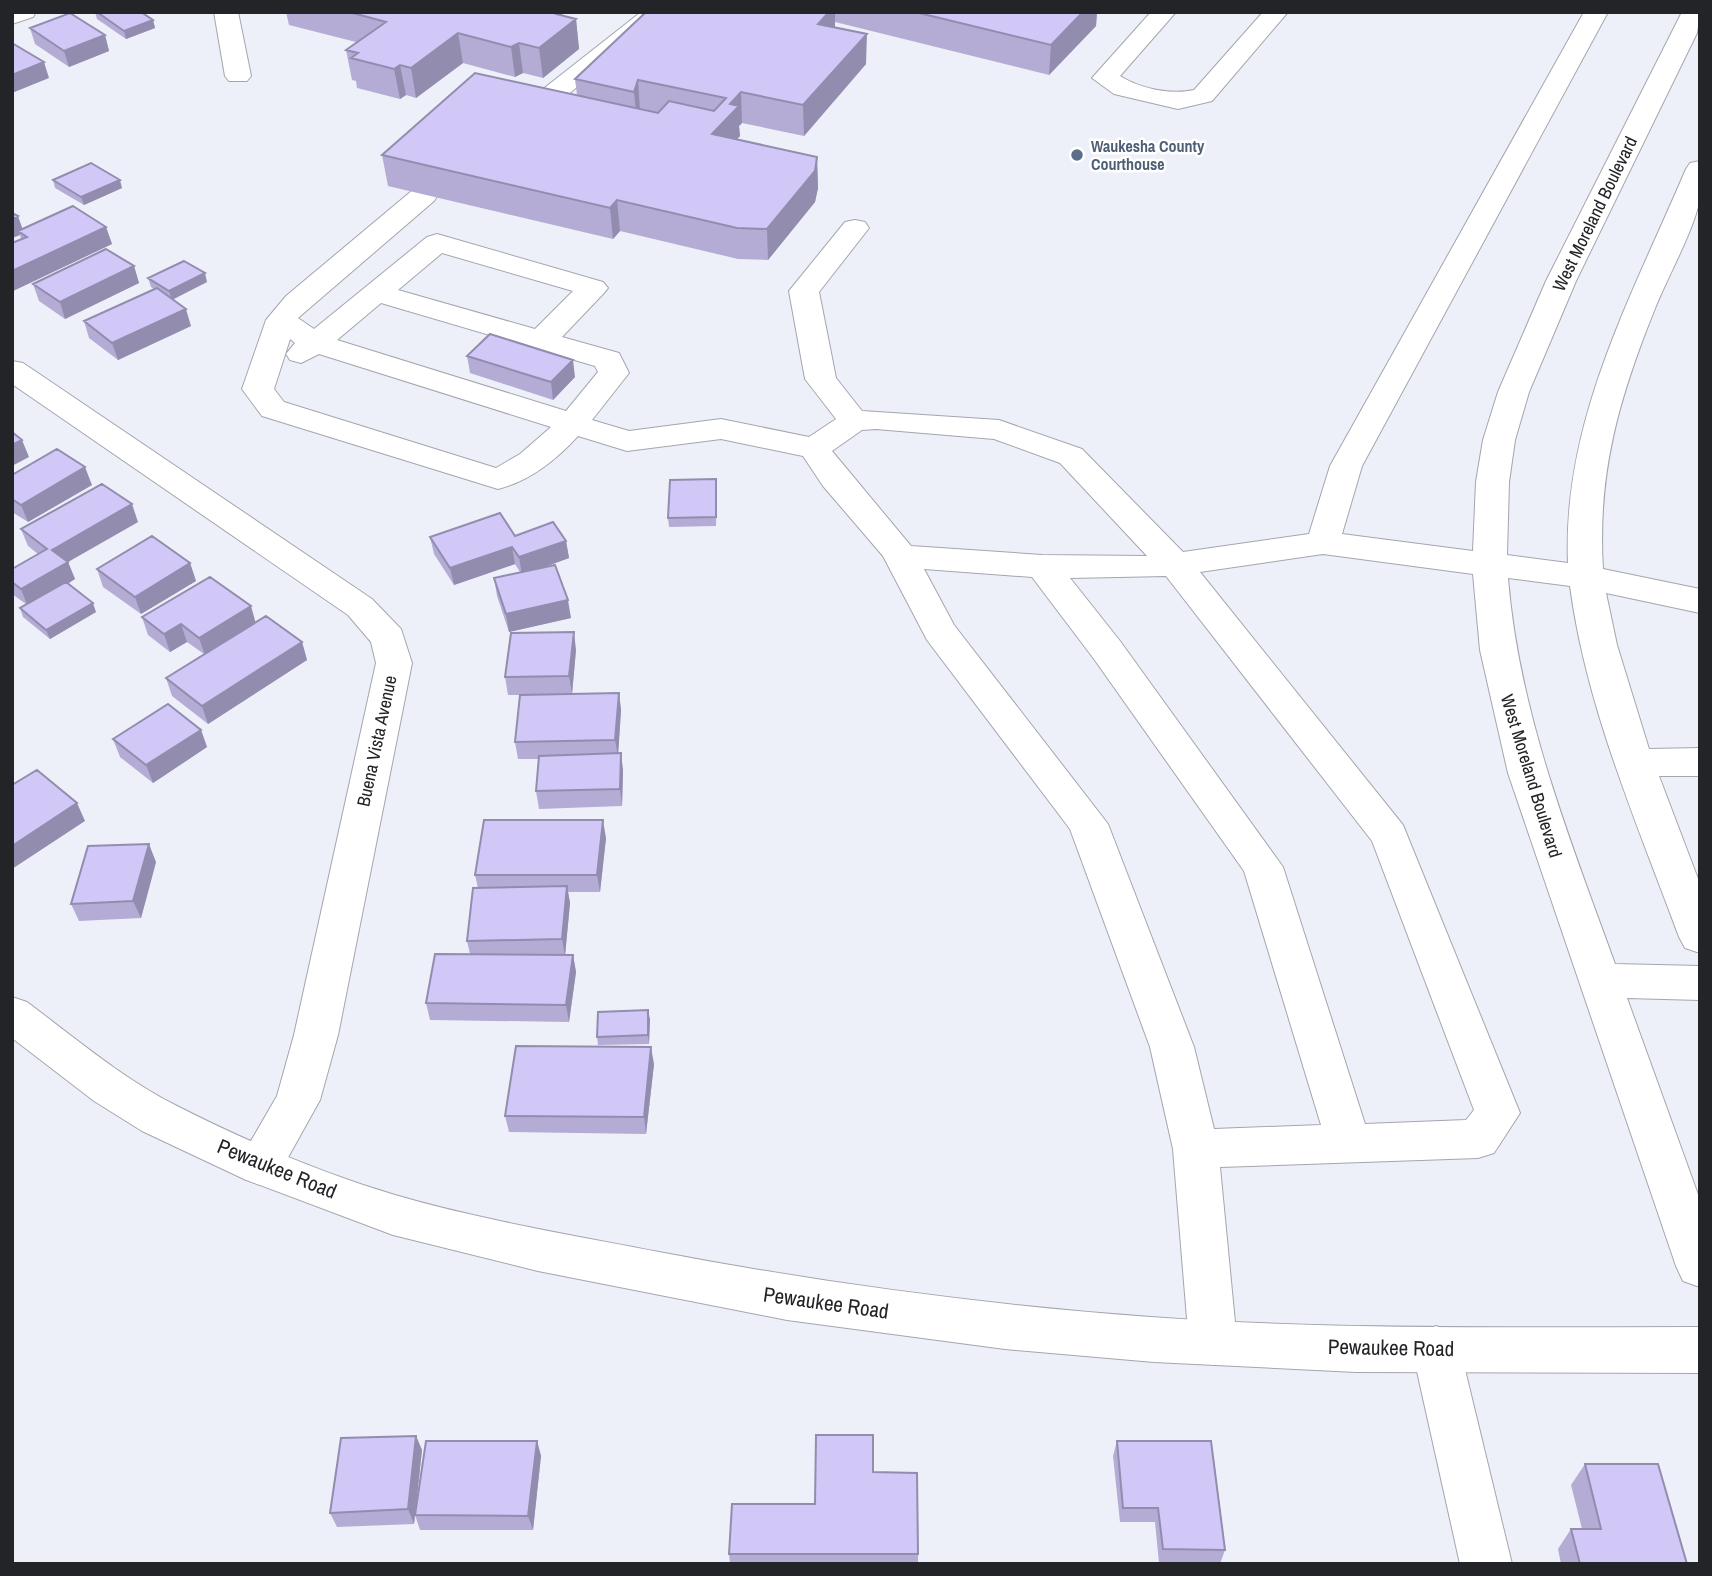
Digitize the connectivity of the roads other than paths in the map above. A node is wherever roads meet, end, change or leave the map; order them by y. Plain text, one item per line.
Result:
1 (24, 12) edge
2 (226, 12) edge
3 (656, 12) edge
4 (1164, 12) edge
5 (1276, 12) edge
6 (1596, 12) edge
7 (1689, 16) edge
8 (12, 17) edge
9 (238, 76) dead end
10 (528, 114) edge
11 (1700, 169) edge
12 (424, 195) edge
13 (855, 228) dead end
14 (377, 293) junction
15 (281, 320) junction
16 (542, 341) junction
17 (315, 343) junction
18 (12, 370) edge
19 (258, 389) junction
20 (854, 421) junction
21 (573, 424) junction
22 (814, 448) junction
23 (1323, 543) junction
24 (900, 556) junction
25 (1175, 564) junction
26 (1489, 565) junction
27 (1042, 566) junction
28 (1587, 577) junction
29 (1700, 601) edge
30 (1700, 762) edge
31 (1635, 763) junction
32 (1700, 937) edge
33 (1599, 980) junction
34 (1700, 983) edge
35 (12, 1014) edge
36 (1349, 1144) junction
37 (1196, 1149) junction
38 (260, 1165) junction
39 (1700, 1266) edge
40 (1213, 1342) junction
41 (1436, 1349) junction
42 (1700, 1350) edge
43 (1486, 1564) edge

1 - 8 street
2 - 9 street
3 - 10 street
4 - 5 street
6 - 23 street
7 - 26 street, West Moreland Boulevard
11 - 28 street
12 - 15 street
13 - 20 street
14 - 16 street
14 - 16 street
14 - 17 street
15 - 17 street
15 - 19 street
16 - 21 street
17 - 19 street
17 - 21 street
18 - 38 street, Buena Vista Avenue
19 - 21 street
20 - 22 street
20 - 25 street
21 - 22 street
22 - 24 street
23 - 25 street
23 - 26 street
24 - 27 street
24 - 37 street
25 - 27 street
25 - 36 street
26 - 28 street
26 - 33 street, West Moreland Boulevard
27 - 36 street
28 - 29 street
28 - 31 street
30 - 31 street
31 - 32 street
33 - 34 street
33 - 39 street, West Moreland Boulevard
35 - 38 street, Pewaukee Road
36 - 37 street
37 - 40 street
38 - 40 street, Pewaukee Road
40 - 41 street, Pewaukee Road
41 - 42 street, Pewaukee Road
41 - 43 street

